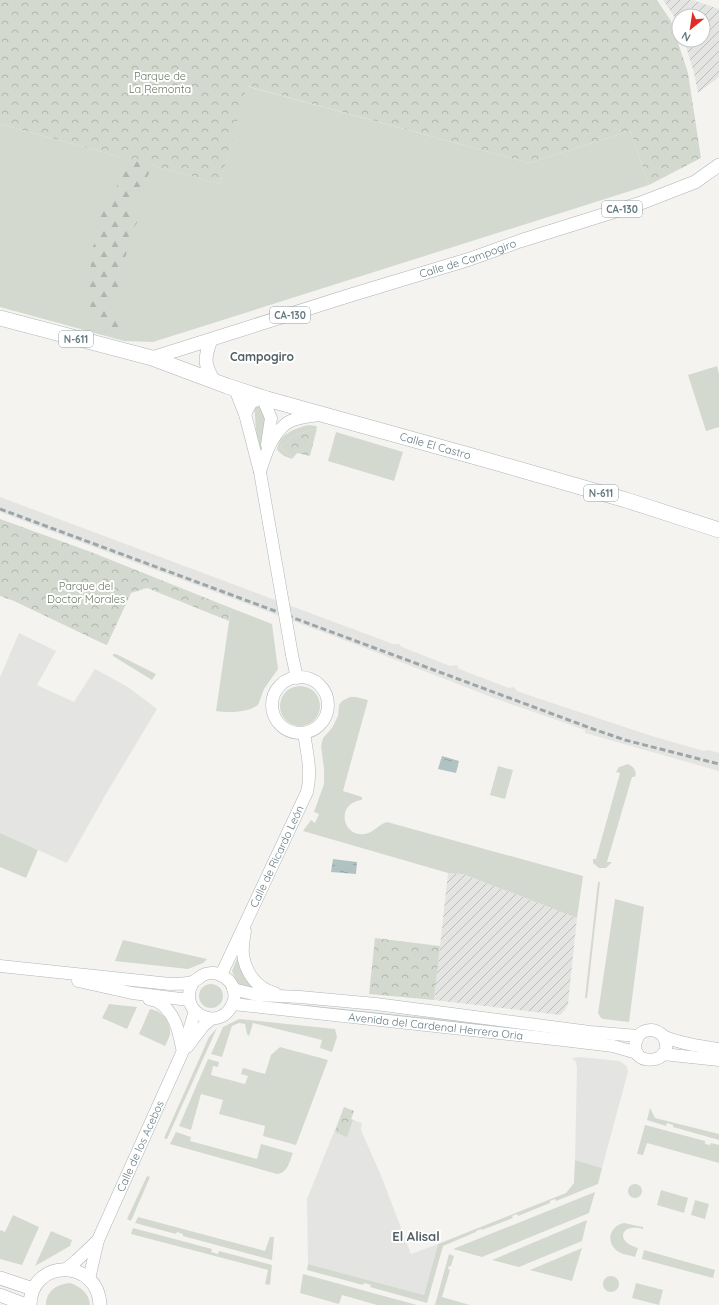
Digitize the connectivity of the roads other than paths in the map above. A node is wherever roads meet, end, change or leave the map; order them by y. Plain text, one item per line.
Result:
1 (719, 165) edge
2 (0, 318) edge
3 (210, 340) junction
4 (152, 358) junction
5 (214, 381) junction
6 (235, 389) junction
7 (262, 397) junction
8 (245, 414) junction
9 (324, 414) junction
10 (266, 453) junction
11 (260, 472) junction
12 (719, 530) edge
13 (297, 678) junction
14 (304, 733) junction
15 (246, 922) junction
16 (0, 966) edge
17 (37, 971) junction
18 (221, 975) junction
19 (194, 981) junction
20 (233, 989) junction
21 (132, 993) junction
22 (300, 997) junction
23 (233, 1004) junction
24 (192, 1006) junction
25 (211, 1019) junction
26 (638, 1036) junction
27 (663, 1036) junction
28 (719, 1049) edge
29 (182, 1053) junction
30 (637, 1053) junction
31 (664, 1054) junction
32 (719, 1060) edge
33 (98, 1240) junction
34 (66, 1269) junction
35 (0, 1278) edge
36 (89, 1279) junction
37 (33, 1289) junction
38 (0, 1295) edge
39 (26, 1305) edge
40 (30, 1305) edge
41 (100, 1305) edge

1 - 3 main road, Calle de Campogiro / CA-130
2 - 4 highway, N-611
3 - 4 main road, Calle de Campogiro / CA-130
3 - 5 main road
4 - 5 highway, Calle El Castro / N-611
5 - 6 highway, Calle El Castro / N-611
6 - 7 highway, Calle El Castro / N-611
6 - 8 main road
7 - 8 main road
7 - 9 highway, Calle El Castro / N-611
7 - 10 main road
8 - 11 main road
9 - 10 main road
9 - 12 highway, Calle El Castro / N-611
10 - 11 main road
11 - 13 main road, bridge
13 - 14 main road
13 - 14 main road
14 - 15 main road, Calle de Ricardo León
15 - 18 main road, Calle de Ricardo León
15 - 22 main road, Avenida del Cardenal Herrera Oria
16 - 17 main road
17 - 19 main road
17 - 21 main road
18 - 19 main road
18 - 20 main road
19 - 24 main road
20 - 22 main road, Avenida del Cardenal Herrera Oria
20 - 23 main road
21 - 24 main road
21 - 29 main road
22 - 26 main road, Avenida del Cardenal Herrera Oria
23 - 25 main road
23 - 30 main road, Avenida del Cardenal Herrera Oria
24 - 25 main road
24 - 29 main road, Calle de los Acebos
25 - 29 main road, Calle de los Acebos
26 - 27 main road, Avenida del Cardenal Herrera Oria
26 - 30 main road
27 - 28 main road, Avenida del Cardenal Herrera Oria
27 - 31 main road
29 - 33 main road, Calle de los Acebos
30 - 31 main road, Avenida del Cardenal Herrera Oria
31 - 32 main road, Avenida del Cardenal Herrera Oria
33 - 34 main road, Calle de los Acebos
33 - 36 main road, Calle de los Acebos
34 - 36 main road
34 - 37 main road
35 - 37 main road
36 - 41 main road
37 - 40 main road
38 - 39 main road

